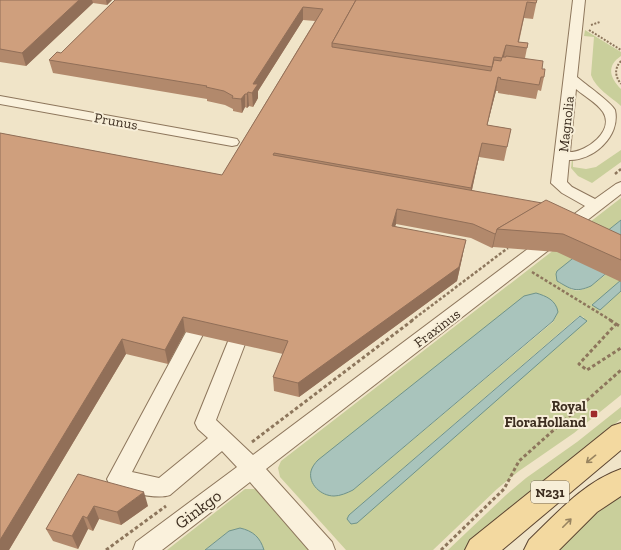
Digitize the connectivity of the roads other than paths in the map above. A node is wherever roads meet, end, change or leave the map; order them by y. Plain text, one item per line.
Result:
1 (579, 0) edge
2 (571, 79) junction
3 (0, 100) edge
4 (232, 142) dead end
5 (563, 156) junction
6 (621, 187) edge
7 (595, 205) junction
8 (212, 301) edge
9 (219, 321) edge
10 (199, 326) junction
11 (236, 344) dead end
12 (621, 434) edge
13 (222, 439) junction
14 (244, 460) junction
15 (621, 481) edge
16 (144, 550) edge
17 (324, 550) edge
18 (480, 550) edge
19 (540, 550) edge

1 - 2 street, Magnolia
2 - 5 street, Magnolia
2 - 5 street
3 - 4 street, Prunus
5 - 7 street, Magnolia
6 - 7 street, Fraxinus
7 - 14 street, Fraxinus
8 - 10 street
9 - 10 street
10 - 13 street
11 - 13 street
12 -> 18 main road, N231
13 - 14 street
14 - 16 street, Ginkgo
14 - 17 street
19 -> 15 main road, N231

